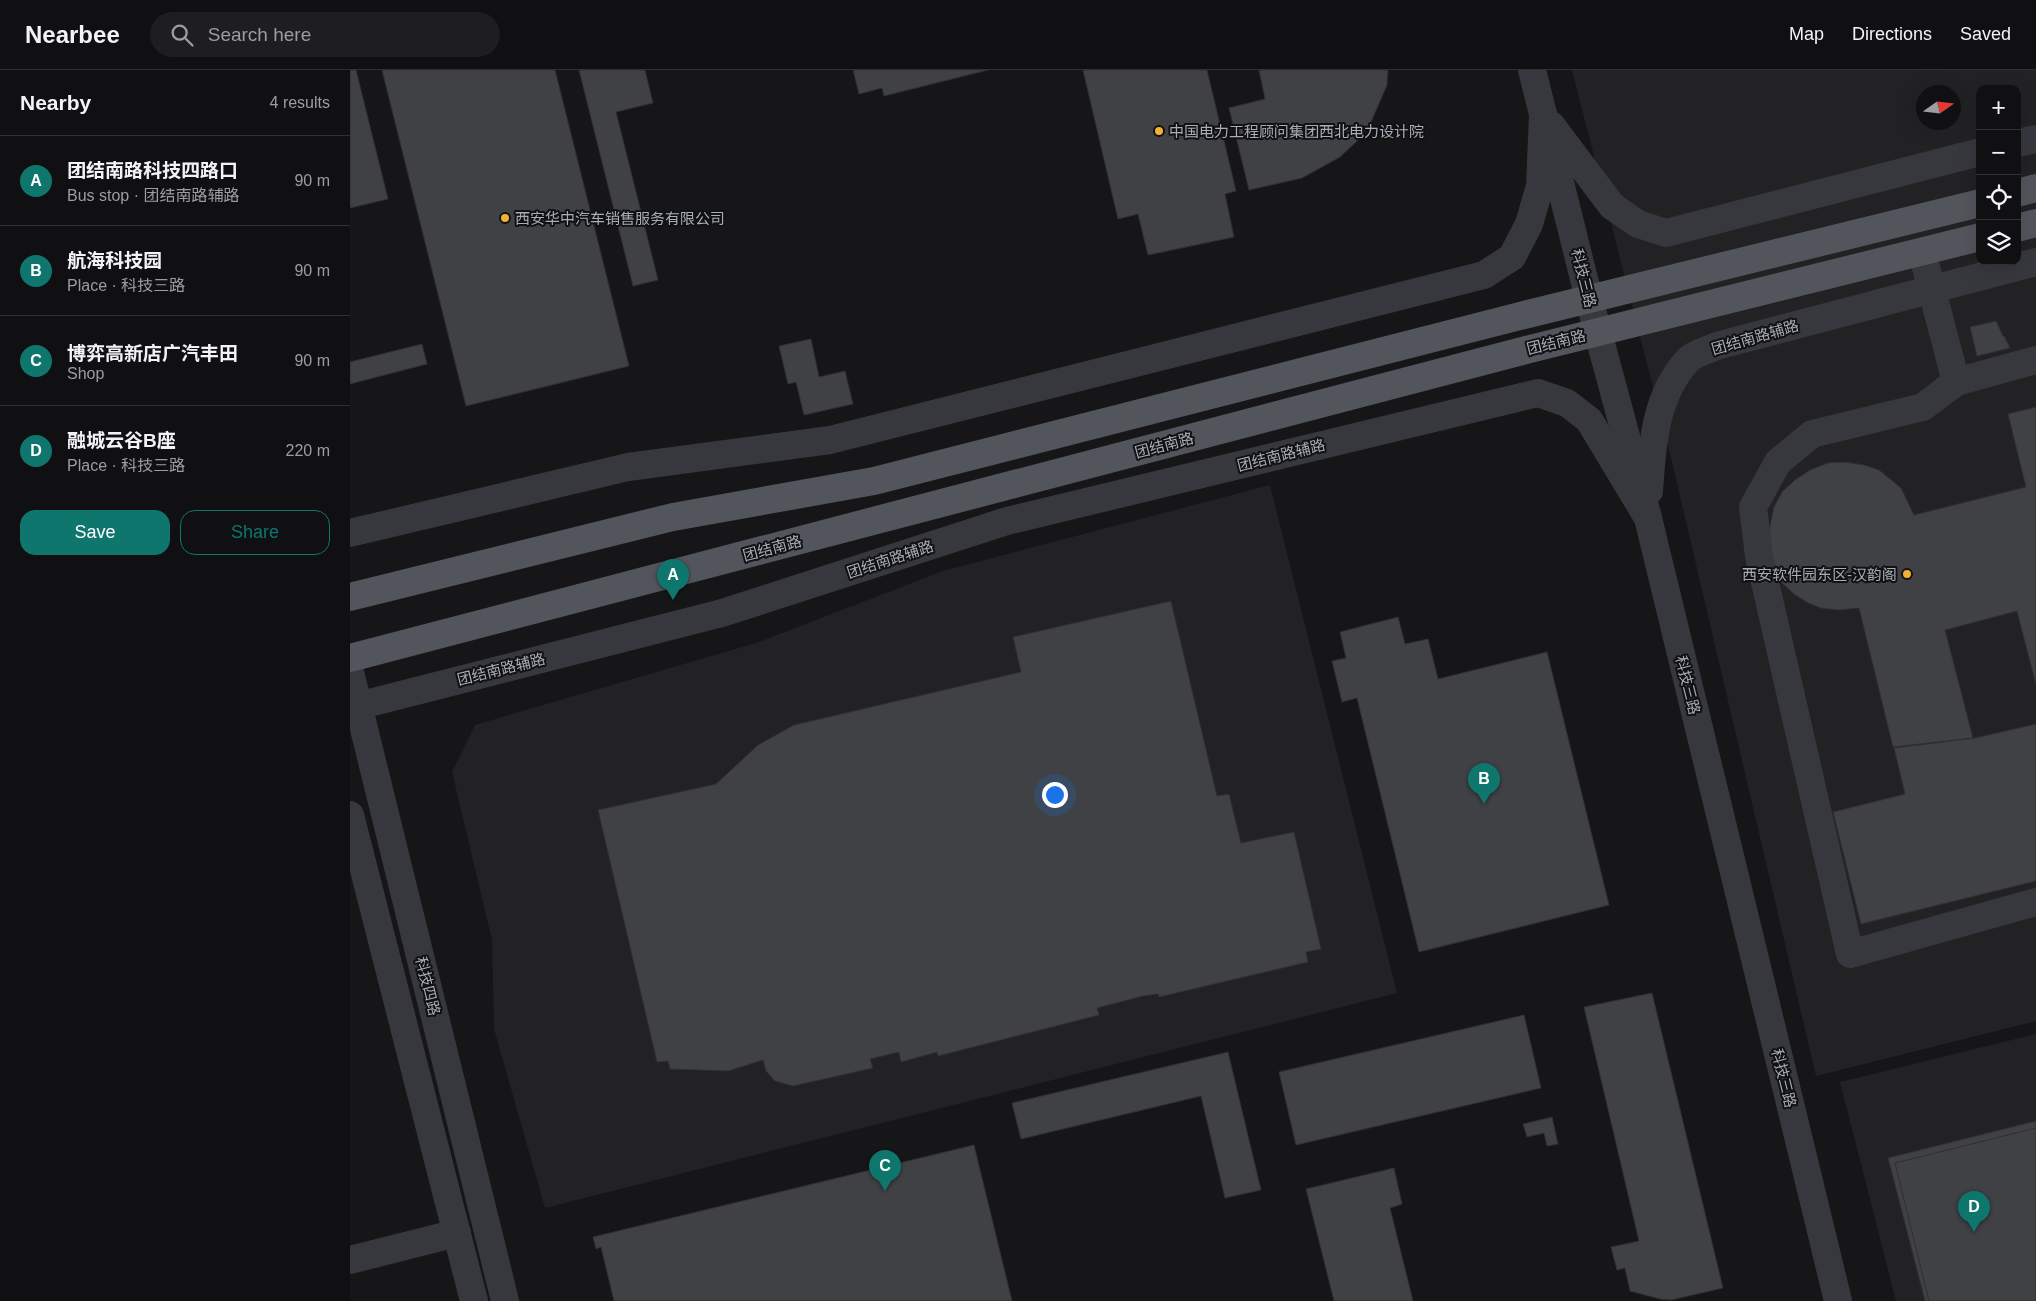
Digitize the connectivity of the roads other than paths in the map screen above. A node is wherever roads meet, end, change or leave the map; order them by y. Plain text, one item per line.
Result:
1 (1532, 70) edge
2 (1543, 114) junction
3 (2036, 139) edge
4 (2021, 142) edge
5 (1976, 153) edge
6 (2036, 188) edge
7 (2021, 192) edge
8 (1976, 204) edge
9 (2036, 223) edge
10 (2021, 227) edge
11 (1976, 238) edge
12 (1922, 252) junction
13 (2036, 262) edge
14 (1931, 288) junction
15 (1589, 299) junction
16 (1598, 332) junction
17 (2036, 360) edge
18 (1956, 382) junction
19 (1648, 518) junction
20 (350, 533) edge
21 (350, 597) edge
22 (350, 658) edge
23 (350, 672) edge
24 (355, 707) edge
25 (350, 815) edge
26 (2036, 902) edge
27 (457, 1233) junction
28 (350, 1260) edge
29 (474, 1301) edge
30 (505, 1301) edge
31 (1838, 1301) edge

1 - 2 street, 科技三路
2 - 5 street
2 - 15 street, 科技三路
2 - 20 street
3 - 4 street
6 - 7 main road
8 - 15 main road
9 - 10 main road
11 - 12 main road, 团结南路
12 - 14 street
12 - 16 main road, 团结南路
13 - 14 street, 团结南路辅路
14 - 18 street
14 - 19 street, 团结南路辅路
15 - 16 street, 科技三路
15 - 21 main road
16 - 19 street, 科技三路
16 - 22 main road, 团结南路
17 - 18 street
18 - 26 street
19 - 24 street, 团结南路辅路
19 - 31 street, 科技三路
23 - 24 street, 科技四路
24 - 30 street, 科技四路
25 - 27 street
27 - 28 street
27 - 29 street

